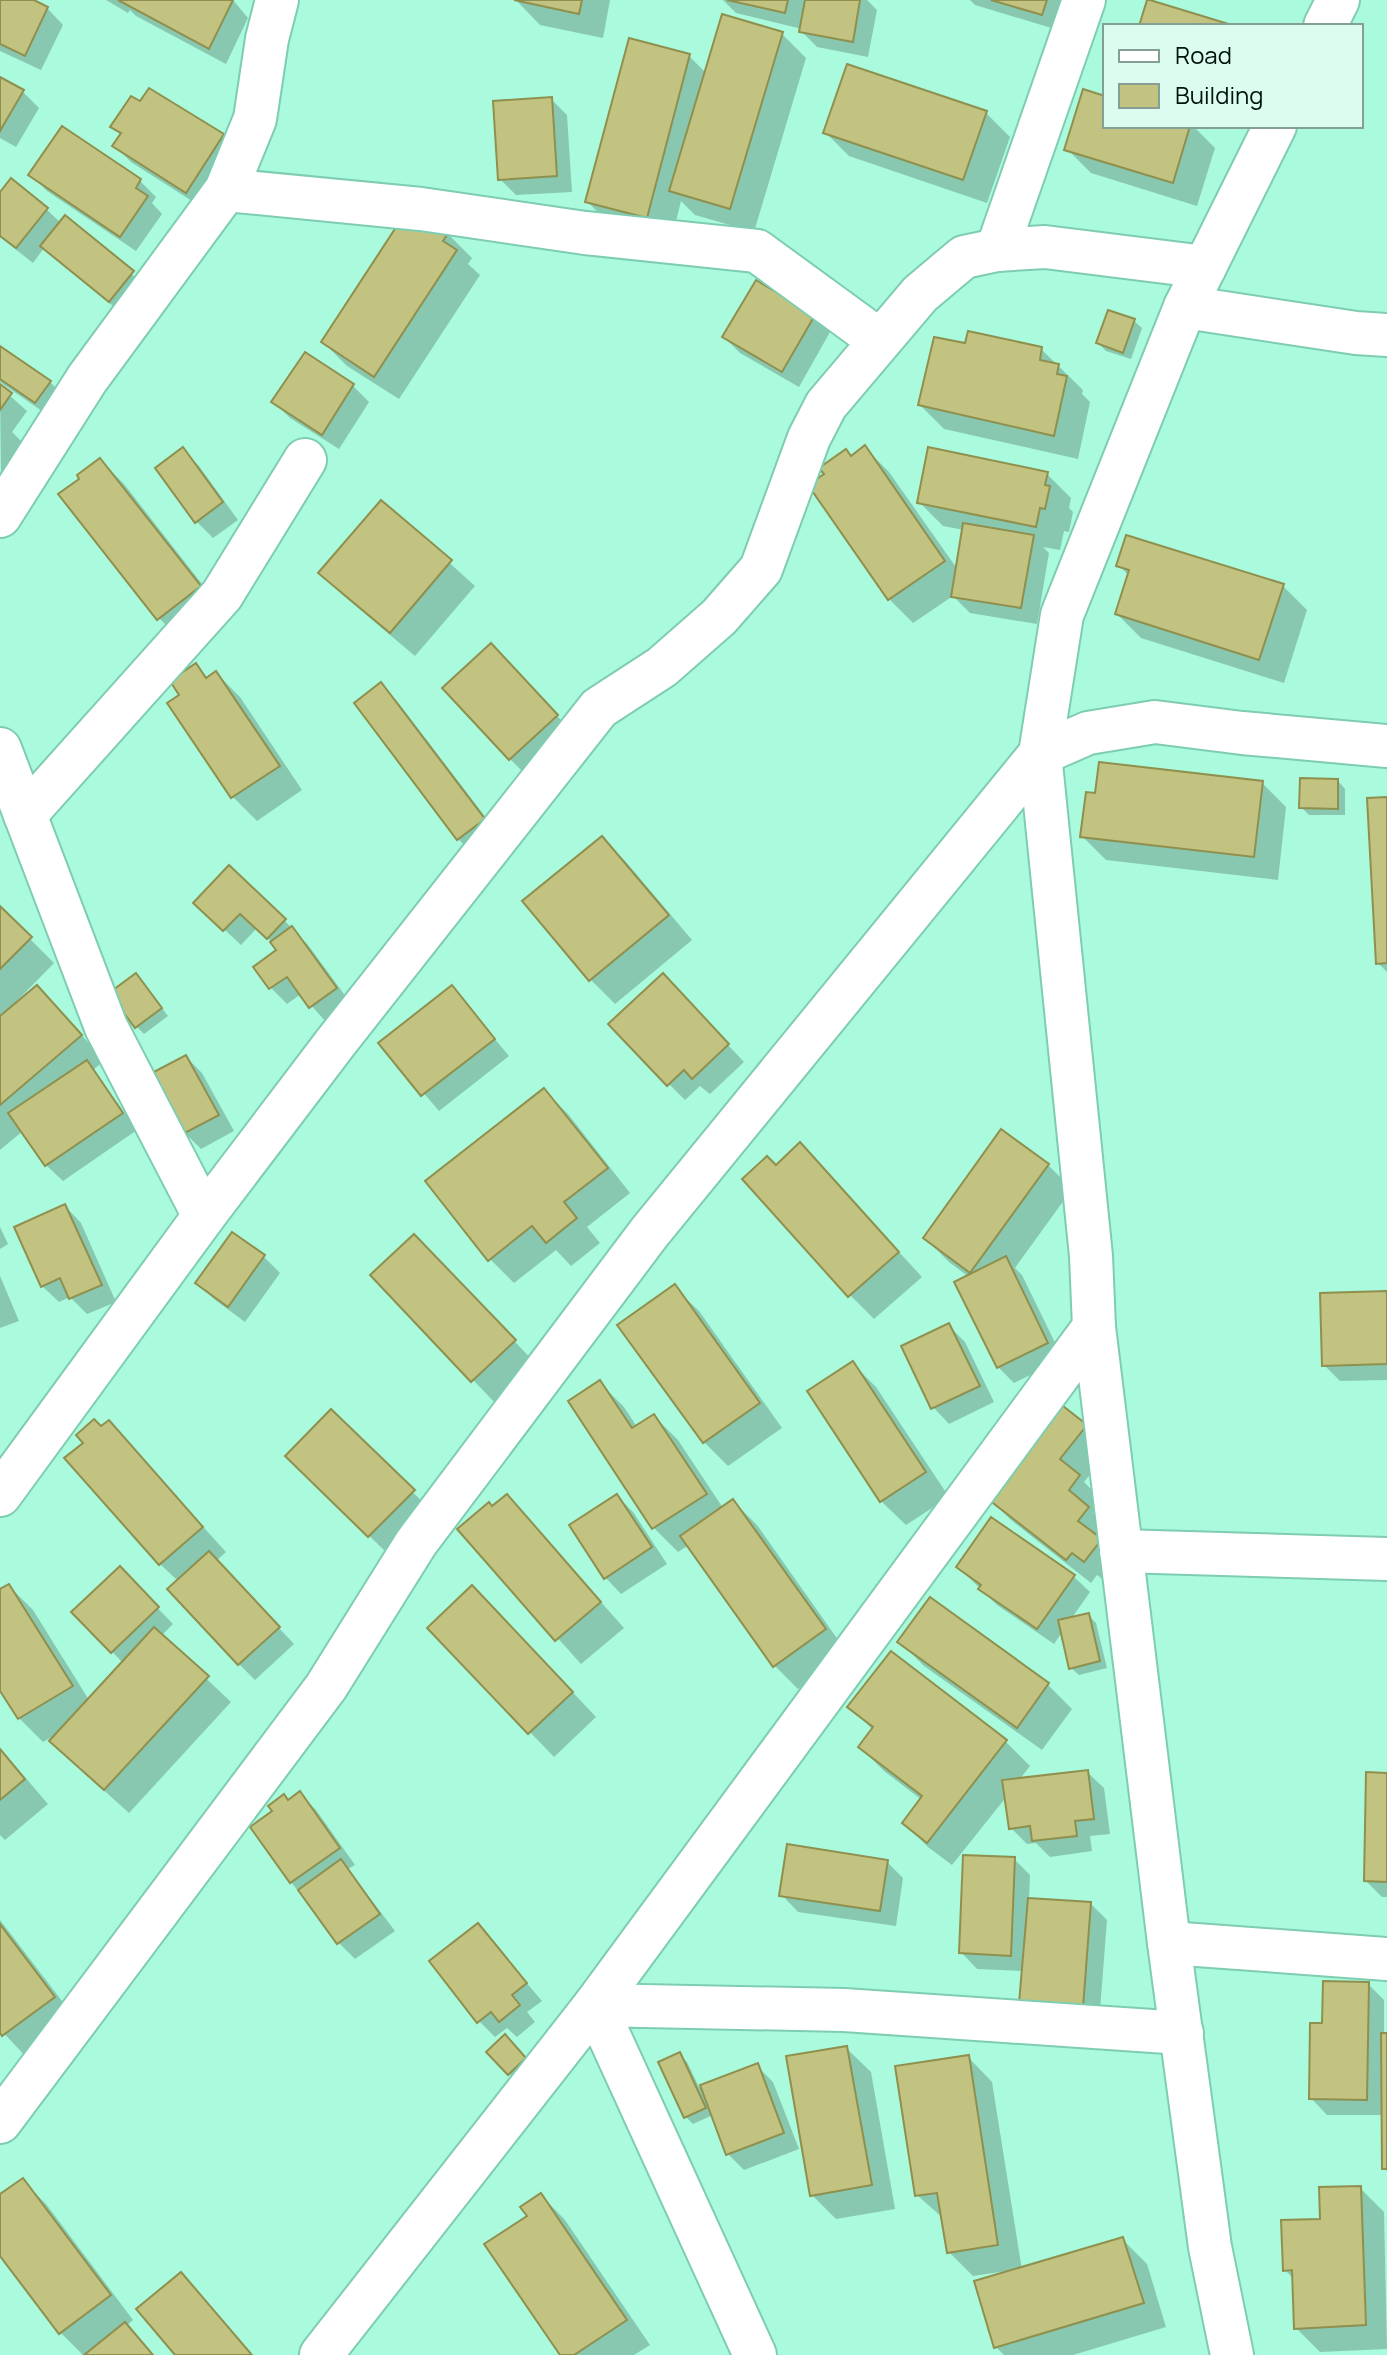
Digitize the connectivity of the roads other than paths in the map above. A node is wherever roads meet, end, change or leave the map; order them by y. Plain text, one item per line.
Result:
1 (277, 0) edge
2 (1084, 0) edge
3 (1338, 0) edge
4 (1326, 24) edge
5 (1274, 128) edge
6 (226, 190) junction
7 (997, 250) junction
8 (1205, 267) junction
9 (1185, 307) junction
10 (1387, 335) edge
11 (879, 340) junction
12 (305, 460) dead end
13 (0, 516) edge
14 (1387, 746) edge
15 (0, 749) edge
16 (1040, 754) junction
17 (25, 815) junction
18 (204, 1216) junction
19 (1094, 1327) junction
20 (0, 1495) edge
21 (1121, 1551) junction
22 (1387, 1559) edge
23 (1169, 1943) junction
24 (1387, 1959) edge
25 (595, 2005) junction
26 (1182, 2033) junction
27 (0, 2122) edge
28 (323, 2354) edge
29 (755, 2355) edge
30 (1232, 2355) edge

1 - 6 street
2 - 7 street
3 - 4 street
5 - 8 street
6 - 11 street
6 - 13 street
7 - 8 street
7 - 11 street
8 - 9 street
9 - 10 street
9 - 16 street
11 - 18 street
12 - 17 street
14 - 16 street
15 - 17 street
16 - 19 street
16 - 27 street
17 - 18 street
18 - 20 street
19 - 21 street
19 - 25 street
21 - 22 street
21 - 23 street
23 - 24 street
23 - 26 street
25 - 26 street
25 - 28 street
25 - 29 street
26 - 30 street

